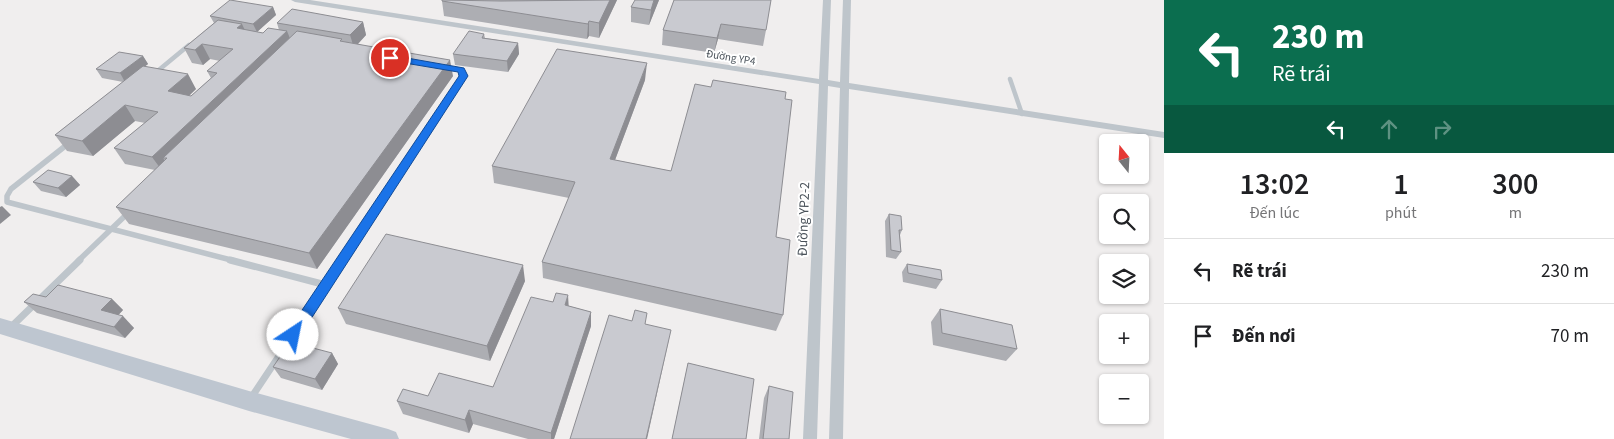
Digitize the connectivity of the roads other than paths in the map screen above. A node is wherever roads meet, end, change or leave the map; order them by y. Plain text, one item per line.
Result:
1 (295, 0) edge
2 (827, 0) edge
3 (847, 0) edge
4 (197, 39) edge
5 (442, 67) edge
6 (150, 76) edge
7 (1010, 78) dead end
8 (823, 83) junction
9 (846, 87) junction
10 (1022, 114) junction
11 (1164, 135) edge
12 (73, 139) edge
13 (133, 208) edge
14 (112, 229) junction
15 (326, 286) junction
16 (5, 327) edge
17 (249, 401) junction
18 (368, 436) edge
19 (388, 439) edge
20 (810, 439) edge
21 (836, 439) edge

1 - 8 street, Đường YP4
2 - 8 street, Đường YP2-2
3 - 9 street
4 - 6 lane
5 - 15 lane
7 - 10 lane
8 - 9 street, Đường YP4
8 - 20 street, Đường YP2-2
9 - 10 street, Đường YP4
9 - 21 street
10 - 11 street, Đường YP4
12 - 14 lane
13 - 14 lane
14 - 15 lane
14 - 16 lane
15 - 17 lane
16 - 17 street
17 - 18 street
18 - 19 street

